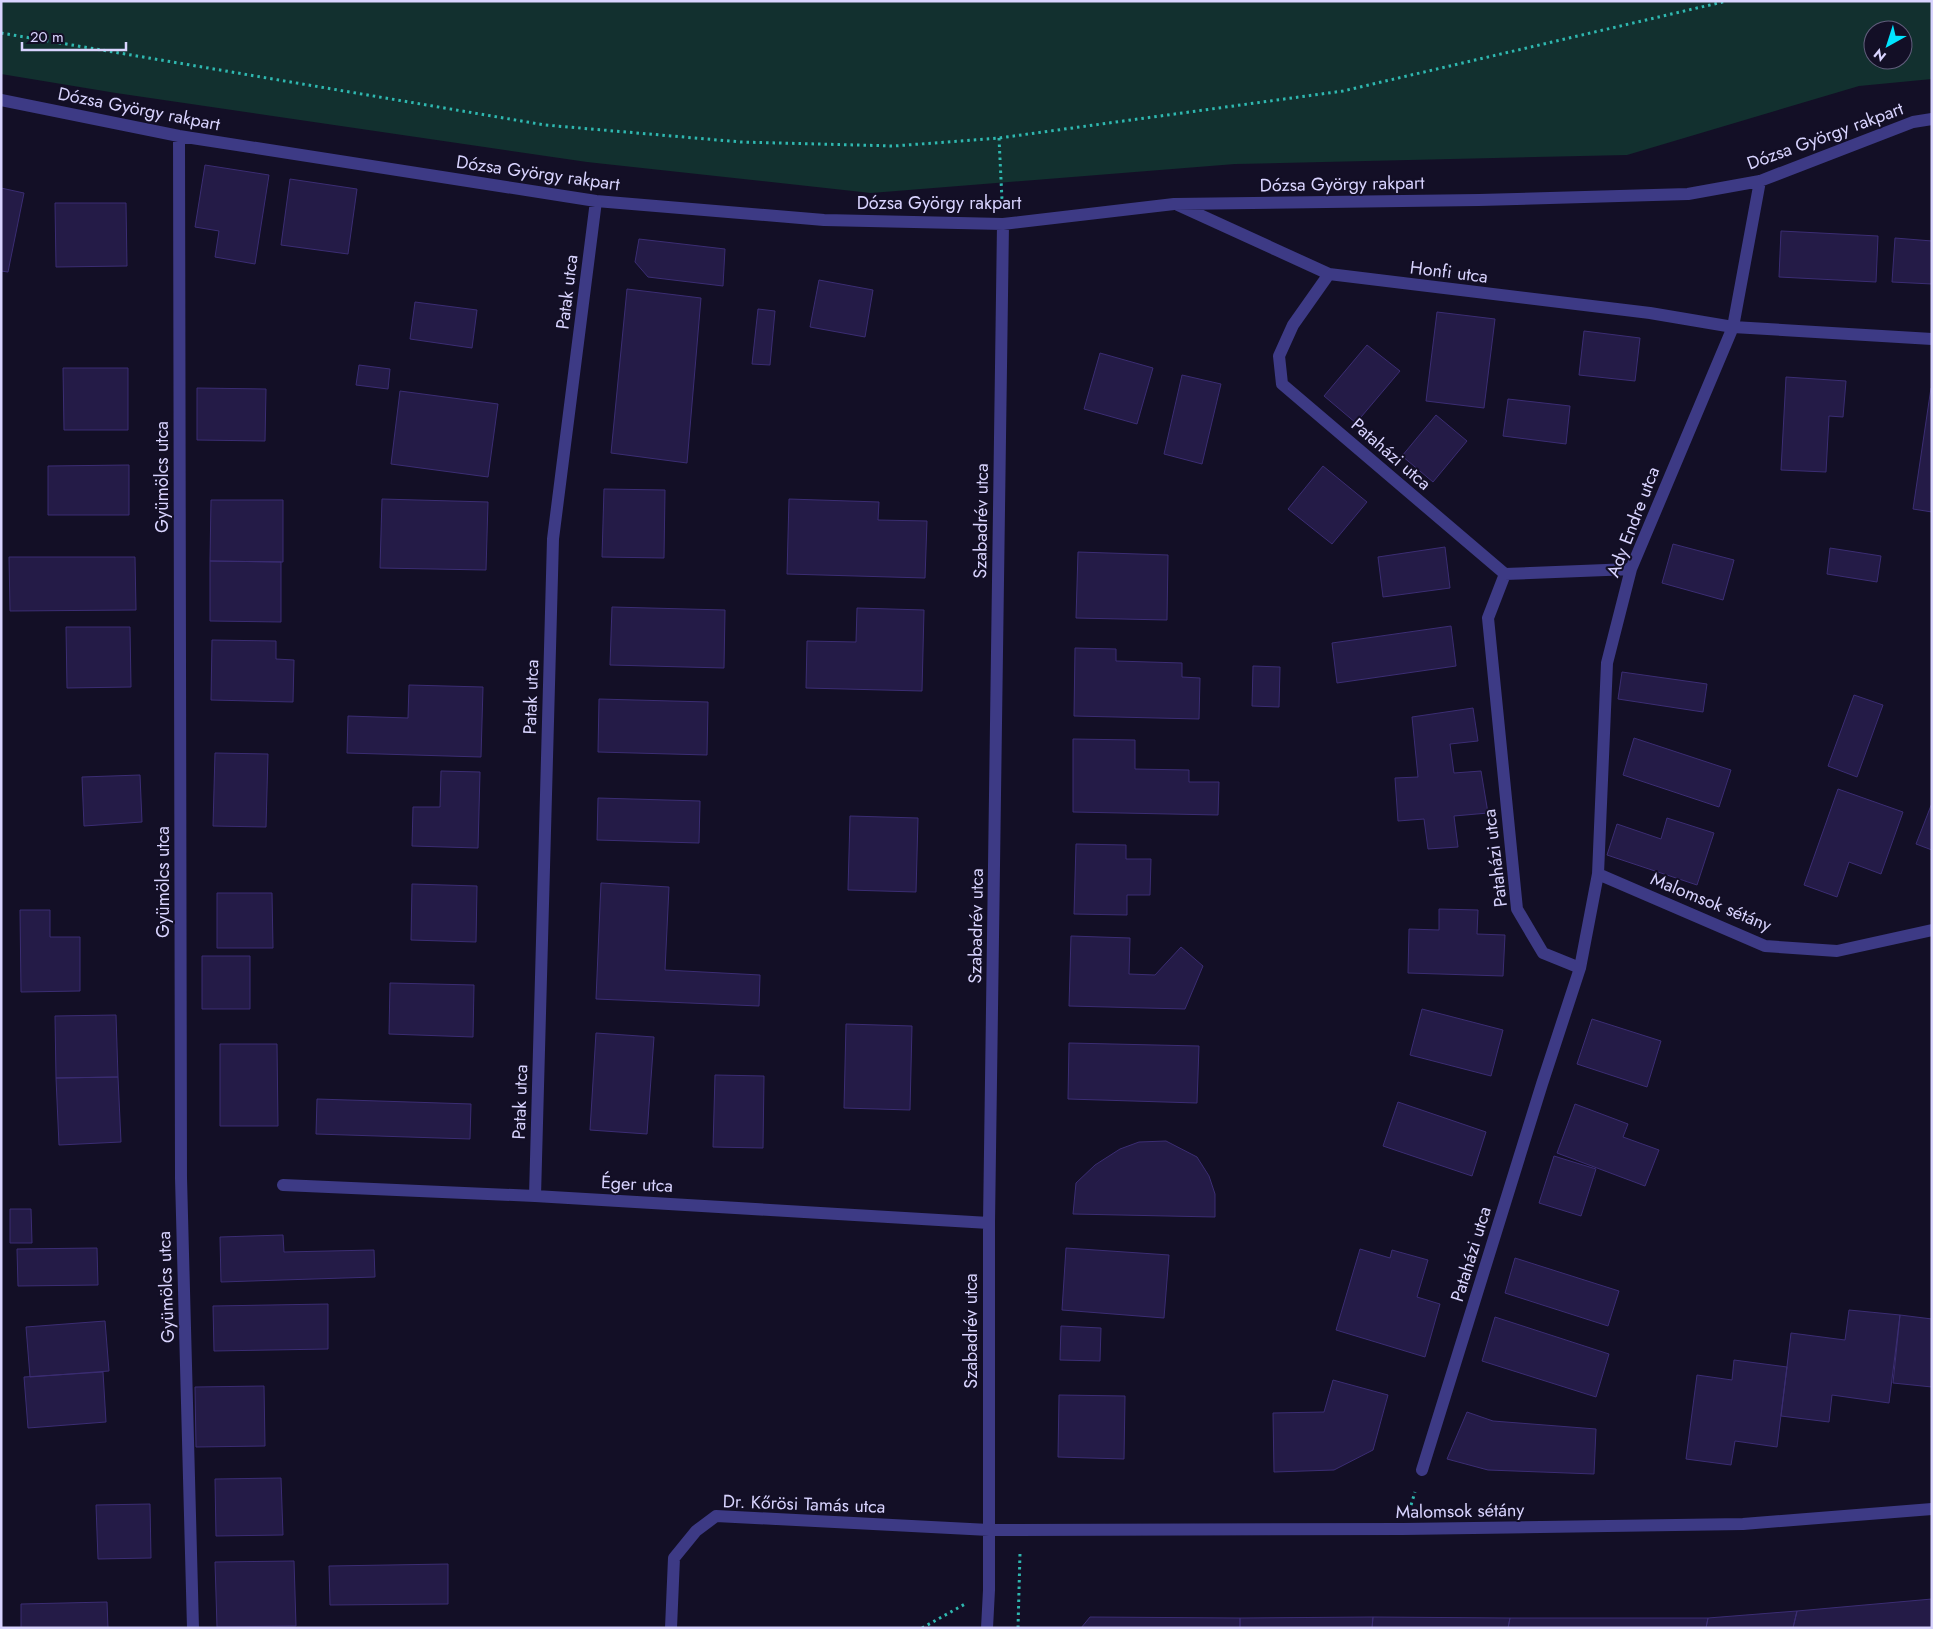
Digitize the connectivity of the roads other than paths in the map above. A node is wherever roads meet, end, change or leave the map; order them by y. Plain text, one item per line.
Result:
1 (1, 100) edge
2 (1932, 119) edge
3 (178, 136) junction
4 (1760, 181) junction
5 (596, 201) junction
6 (1174, 204) junction
7 (1003, 224) junction
8 (1329, 274) junction
9 (1733, 327) junction
10 (1932, 338) edge
11 (1631, 569) junction
12 (1505, 574) junction
13 (1598, 874) junction
14 (1932, 930) edge
15 (1580, 968) junction
16 (283, 1185) dead end
17 (535, 1196) junction
18 (989, 1222) junction
19 (1422, 1470) road end
20 (1932, 1509) edge
21 (989, 1530) junction
22 (193, 1628) edge
23 (671, 1628) edge
24 (986, 1628) edge

1 - 3 street, Dózsa György rakpart
2 - 4 street, Dózsa György rakpart
3 - 5 street, Dózsa György rakpart
3 - 22 street, Gyümölcs utca
4 - 6 street, Dózsa György rakpart
4 - 9 street, Ady Endre utca
5 - 7 street, Dózsa György rakpart
5 - 17 street, Patak utca
6 - 7 street, Dózsa György rakpart
6 - 8 street, Honfi utca
7 - 18 street, Szabadrév utca
8 - 9 street, Honfi utca
8 - 12 street, Pataházi utca
9 - 10 street
9 - 11 street, Ady Endre utca
11 - 12 street
11 - 13 street, Ady Endre utca
12 - 15 street, Pataházi utca
13 - 14 street, Malomsok sétány
13 - 15 street, Ady Endre utca
15 - 19 street, Pataházi utca
16 - 17 street, Éger utca
17 - 18 street, Éger utca
18 - 21 street, Szabadrév utca
20 - 21 street, Malomsok sétány
21 - 23 street, Dr. Kőrösi Tamás utca
21 - 24 street, Szabadrév utca

